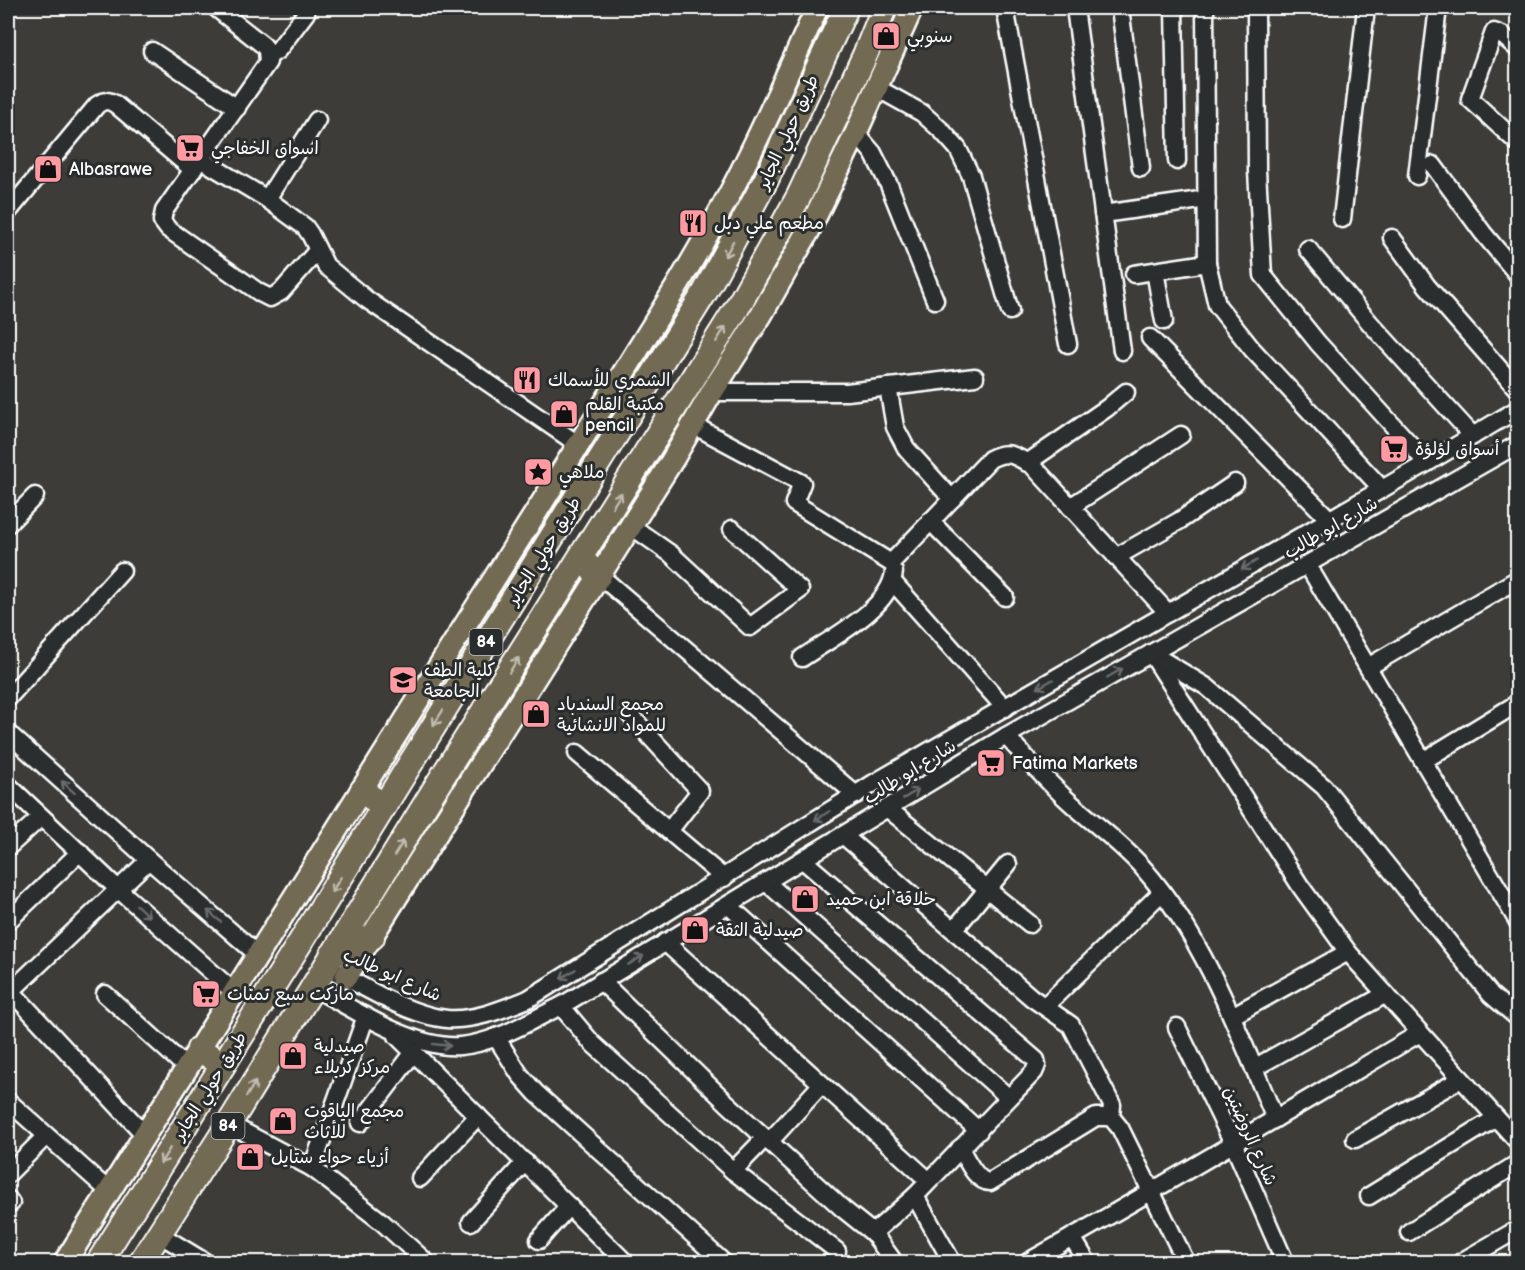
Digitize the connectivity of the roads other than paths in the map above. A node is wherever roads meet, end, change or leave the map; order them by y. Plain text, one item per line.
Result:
1 (216, 8) edge
2 (817, 8) edge
3 (846, 8) edge
4 (884, 8) edge
5 (912, 8) edge
6 (1005, 8) edge
7 (1075, 8) edge
8 (1120, 8) edge
9 (1174, 8) edge
10 (1205, 8) edge
11 (1256, 8) edge
12 (1366, 8) edge
13 (1438, 8) edge
14 (306, 13) dead end
15 (832, 39) junction
16 (1518, 49) edge
17 (152, 51) dead end
18 (865, 55) junction
19 (269, 56) junction
20 (877, 88) junction
21 (801, 106) junction
22 (237, 108) junction
23 (317, 120) dead end
24 (834, 123) junction
25 (856, 133) junction
26 (1518, 143) edge
27 (1177, 161) dead end
28 (197, 164) junction
29 (1433, 165) dead end
30 (1141, 168) dead end
31 (1417, 176) dead end
32 (267, 199) junction
33 (1207, 199) junction
34 (8, 212) edge
35 (1103, 214) junction
36 (1342, 219) dead end
37 (1392, 238) dead end
38 (1308, 249) dead end
39 (317, 251) junction
40 (1207, 263) junction
41 (1155, 271) junction
42 (1134, 274) dead end
43 (1518, 275) edge
44 (935, 300) dead end
45 (1010, 311) dead end
46 (1164, 321) dead end
47 (1150, 338) dead end
48 (1068, 344) dead end
49 (1122, 351) dead end
50 (975, 377) dead end
51 (616, 385) junction
52 (888, 387) junction
53 (1518, 390) edge
54 (712, 392) junction
55 (1126, 392) dead end
56 (639, 400) junction
57 (1518, 409) edge
58 (693, 425) junction
59 (1181, 435) dead end
60 (1473, 436) junction
61 (1518, 444) edge
62 (579, 445) junction
63 (1027, 463) junction
64 (1427, 463) junction
65 (1235, 483) dead end
66 (1382, 489) junction
67 (35, 496) dead end
68 (952, 499) junction
69 (1070, 507) junction
70 (1329, 519) junction
71 (930, 522) junction
72 (8, 524) edge
73 (631, 526) junction
74 (732, 529) dead end
75 (1116, 557) junction
76 (580, 559) junction
77 (891, 563) junction
78 (1307, 564) junction
79 (122, 571) dead end
80 (599, 575) junction
81 (1518, 579) edge
82 (893, 582) junction
83 (1005, 597) dead end
84 (1168, 613) junction
85 (1151, 653) junction
86 (802, 658) dead end
87 (1368, 667) junction
88 (1067, 671) junction
89 (1081, 693) junction
90 (8, 698) edge
91 (1518, 703) edge
92 (1005, 708) junction
93 (630, 715) dead end
94 (8, 733) edge
95 (1006, 736) junction
96 (577, 753) dead end
97 (1423, 761) junction
98 (8, 785) edge
99 (362, 791) junction
100 (856, 795) junction
101 (384, 806) junction
102 (888, 808) junction
103 (41, 817) junction
104 (669, 831) junction
105 (844, 836) junction
106 (8, 847) edge
107 (80, 852) junction
108 (148, 860) junction
109 (804, 861) junction
110 (1008, 864) dead end
111 (724, 878) junction
112 (766, 882) junction
113 (118, 889) junction
114 (987, 889) junction
115 (1162, 892) junction
116 (728, 905) junction
117 (1515, 913) edge
118 (8, 921) edge
119 (1030, 924) dead end
120 (954, 930) junction
121 (372, 937) joint
122 (665, 942) junction
123 (1348, 952) junction
124 (258, 954) junction
125 (335, 966) junction
126 (601, 981) junction
127 (313, 987) junction
128 (369, 989) junction
129 (9, 992) edge
130 (234, 992) junction
131 (105, 994) dead end
132 (1386, 994) junction
133 (561, 1006) junction
134 (1045, 1006) junction
135 (362, 1013) junction
136 (1232, 1016) junction
137 (1518, 1018) edge
138 (388, 1027) junction
139 (1178, 1027) dead end
140 (1420, 1033) junction
141 (496, 1037) junction
142 (414, 1052) junction
143 (193, 1058) junction
144 (224, 1065) junction
145 (1254, 1068) junction
146 (1461, 1078) junction
147 (821, 1084) junction
148 (1008, 1097) junction
149 (8, 1101) edge
150 (478, 1116) junction
151 (1111, 1117) junction
152 (1496, 1118) junction
153 (1275, 1119) junction
154 (360, 1123) dead end
155 (229, 1124) junction
156 (979, 1131) junction
157 (146, 1135) junction
158 (46, 1136) junction
159 (1355, 1139) dead end
160 (767, 1140) junction
161 (1233, 1143) junction
162 (1518, 1143) edge
163 (960, 1149) junction
164 (525, 1162) junction
165 (1518, 1163) edge
166 (312, 1168) junction
167 (733, 1172) junction
168 (8, 1174) edge
169 (420, 1178) dead end
170 (928, 1180) junction
171 (110, 1192) junction
172 (1152, 1193) junction
173 (915, 1196) junction
174 (1369, 1196) dead end
175 (569, 1206) junction
176 (471, 1222) dead end
177 (1518, 1229) edge
178 (1409, 1232) dead end
179 (873, 1233) junction
180 (159, 1234) junction
181 (1072, 1238) junction
182 (539, 1240) dead end
183 (837, 1251) dead end
184 (1179, 1260) edge
185 (891, 1261) edge
186 (65, 1263) edge
187 (99, 1263) edge
188 (141, 1263) edge
189 (205, 1263) edge
190 (426, 1263) edge
191 (626, 1263) edge
192 (723, 1263) edge
193 (952, 1263) edge
194 (1028, 1263) edge
195 (1087, 1263) edge
196 (1285, 1263) edge
197 (1461, 1263) edge

1 - 19 street
2 - 51 main road
3 - 15 highway, طريق حولي الجاير / 84
4 - 18 highway, طريق حولي الجاير / 84
5 - 20 main road
6 - 48 street
7 - 35 street
8 - 30 street
9 - 27 street
10 - 33 street
11 - 64 street
12 - 36 street
13 - 31 street
14 - 19 street
15 - 18 highway
15 - 21 highway, طريق حولي الجاير / 84
16 - 26 street
17 - 22 street
18 - 24 highway, طريق حولي الجاير / 84
19 - 22 street
20 - 25 main road
20 - 45 street
21 - 24 highway
21 -> 56 highway, طريق حولي الجاير / 84
22 - 28 street
23 - 32 street
76 -> 24 highway, طريق حولي الجاير / 84
25 - 44 street
25 - 54 main road
28 - 32 street
28 - 34 street
28 - 39 street
29 - 43 street
32 - 39 street
33 - 35 street
33 - 40 street
35 - 49 street
37 - 53 street
38 - 60 street
39 - 62 street
40 - 41 street
40 - 66 street
41 - 42 street
41 - 46 street
47 - 70 street
50 - 52 street
51 - 56 highway
51 - 62 main road
52 - 54 street
52 - 68 street
54 - 58 main road
55 - 63 street
56 -> 101 highway, طريق حولي الجاير / 84
57 - 60 street, شارع ابو طالب
58 - 73 main road
58 - 77 street
59 - 69 street
60 - 64 street, شارع ابو طالب
61 - 78 street, شارع ابو طالب
62 - 99 main road
63 - 68 street
63 - 69 street
64 - 66 street, شارع ابو طالب
65 - 75 street
66 - 70 street, شارع ابو طالب
67 - 72 street
68 - 71 street
69 - 75 street
70 -> 84 street, شارع ابو طالب
71 - 77 street
71 - 83 street
73 - 74 street
73 - 80 main road
75 - 84 street
76 - 80 highway
125 -> 76 highway, طريق حولي الجاير / 84
77 - 82 street
78 - 85 street, شارع ابو طالب
78 - 87 street
79 - 90 street
80 - 100 street
80 - 121 main road
81 - 87 street
82 - 86 street
82 - 92 street
84 - 88 street, شارع ابو طالب
89 -> 85 street, شارع ابو طالب
85 - 123 street
85 - 137 street
87 - 97 street
88 - 89 street
88 -> 92 street, شارع ابو طالب
89 - 95 street, شارع ابو طالب
91 - 97 street
92 - 100 street, شارع ابو طالب
93 - 104 street
108 -> 94 street
102 -> 95 street, شارع ابو طالب
95 - 115 street
96 - 104 street
97 - 117 street
98 - 103 street
99 - 101 highway
99 - 124 main road
100 -> 111 street, شارع ابو طالب
101 -> 144 highway, طريق حولي الجاير / 84
102 - 105 street, شارع ابو طالب
102 - 114 street
103 - 106 street
103 - 107 street
104 - 111 street
105 - 109 street, شارع ابو طالب
105 - 120 street
107 - 113 street
107 - 118 street
108 - 113 street
124 -> 108 street
109 - 112 street, شارع ابو طالب
109 - 148 street
110 - 114 street
111 -> 128 street, شارع ابو طالب
112 - 116 street, شارع ابو طالب
112 - 148 street
113 - 129 street
113 -> 130 street
114 - 119 street
114 - 120 street
115 - 134 street
115 - 136 street
116 - 122 street, شارع ابو طالب
116 - 156 street
120 - 134 street
121 - 125 highway
126 -> 122 street, شارع ابو طالب
122 - 147 street
123 - 132 street
123 - 136 street
124 - 130 main road
125 - 127 highway, طريق حولي الجاير / 84
125 - 128 street, شارع ابو طالب
126 - 133 street, شارع ابو طالب
126 - 160 street
127 - 135 street, شارع ابو طالب
155 -> 127 highway, طريق حولي الجاير / 84
128 - 135 street
129 - 157 street
130 - 143 main road
131 - 143 street
132 - 140 street
132 - 145 street
133 - 141 street, شارع ابو طالب
133 - 167 street
134 - 151 street
135 - 138 street, شارع ابو طالب
135 - 166 street
136 - 145 street
138 -> 141 street, شارع ابو طالب
138 - 142 street
139 - 161 street, شارع الروضتين
140 - 146 street
140 - 153 street
141 - 192 street
142 - 150 street
142 - 154 street
143 - 144 highway
143 - 157 main road
144 -> 187 highway, طريق حولي الجاير / 84
145 - 153 street
146 - 152 street
146 - 159 street
147 - 160 street
147 - 170 street
148 - 156 street
149 - 158 street
150 - 164 street
150 - 169 street
151 - 163 street
151 - 172 street
152 - 162 street
152 - 174 street
153 - 161 street
155 - 166 street
155 - 180 highway, طريق حولي الجاير / 84
156 - 163 street
157 - 171 main road
158 - 168 street
158 - 171 street
160 - 167 street
160 - 179 street
161 - 172 street
161 - 196 street, شارع الروضتين
163 - 170 street
164 - 175 street
164 - 176 street
165 - 178 street
166 - 190 street
167 - 183 street
170 - 173 street
171 - 186 main road
172 - 181 street
172 - 184 street
173 - 179 street
173 - 193 street
175 - 182 street
175 - 191 street
177 - 197 street
179 - 185 street
180 - 188 highway, طريق حولي الجاير / 84
180 - 189 street
181 - 194 street
181 - 195 street

